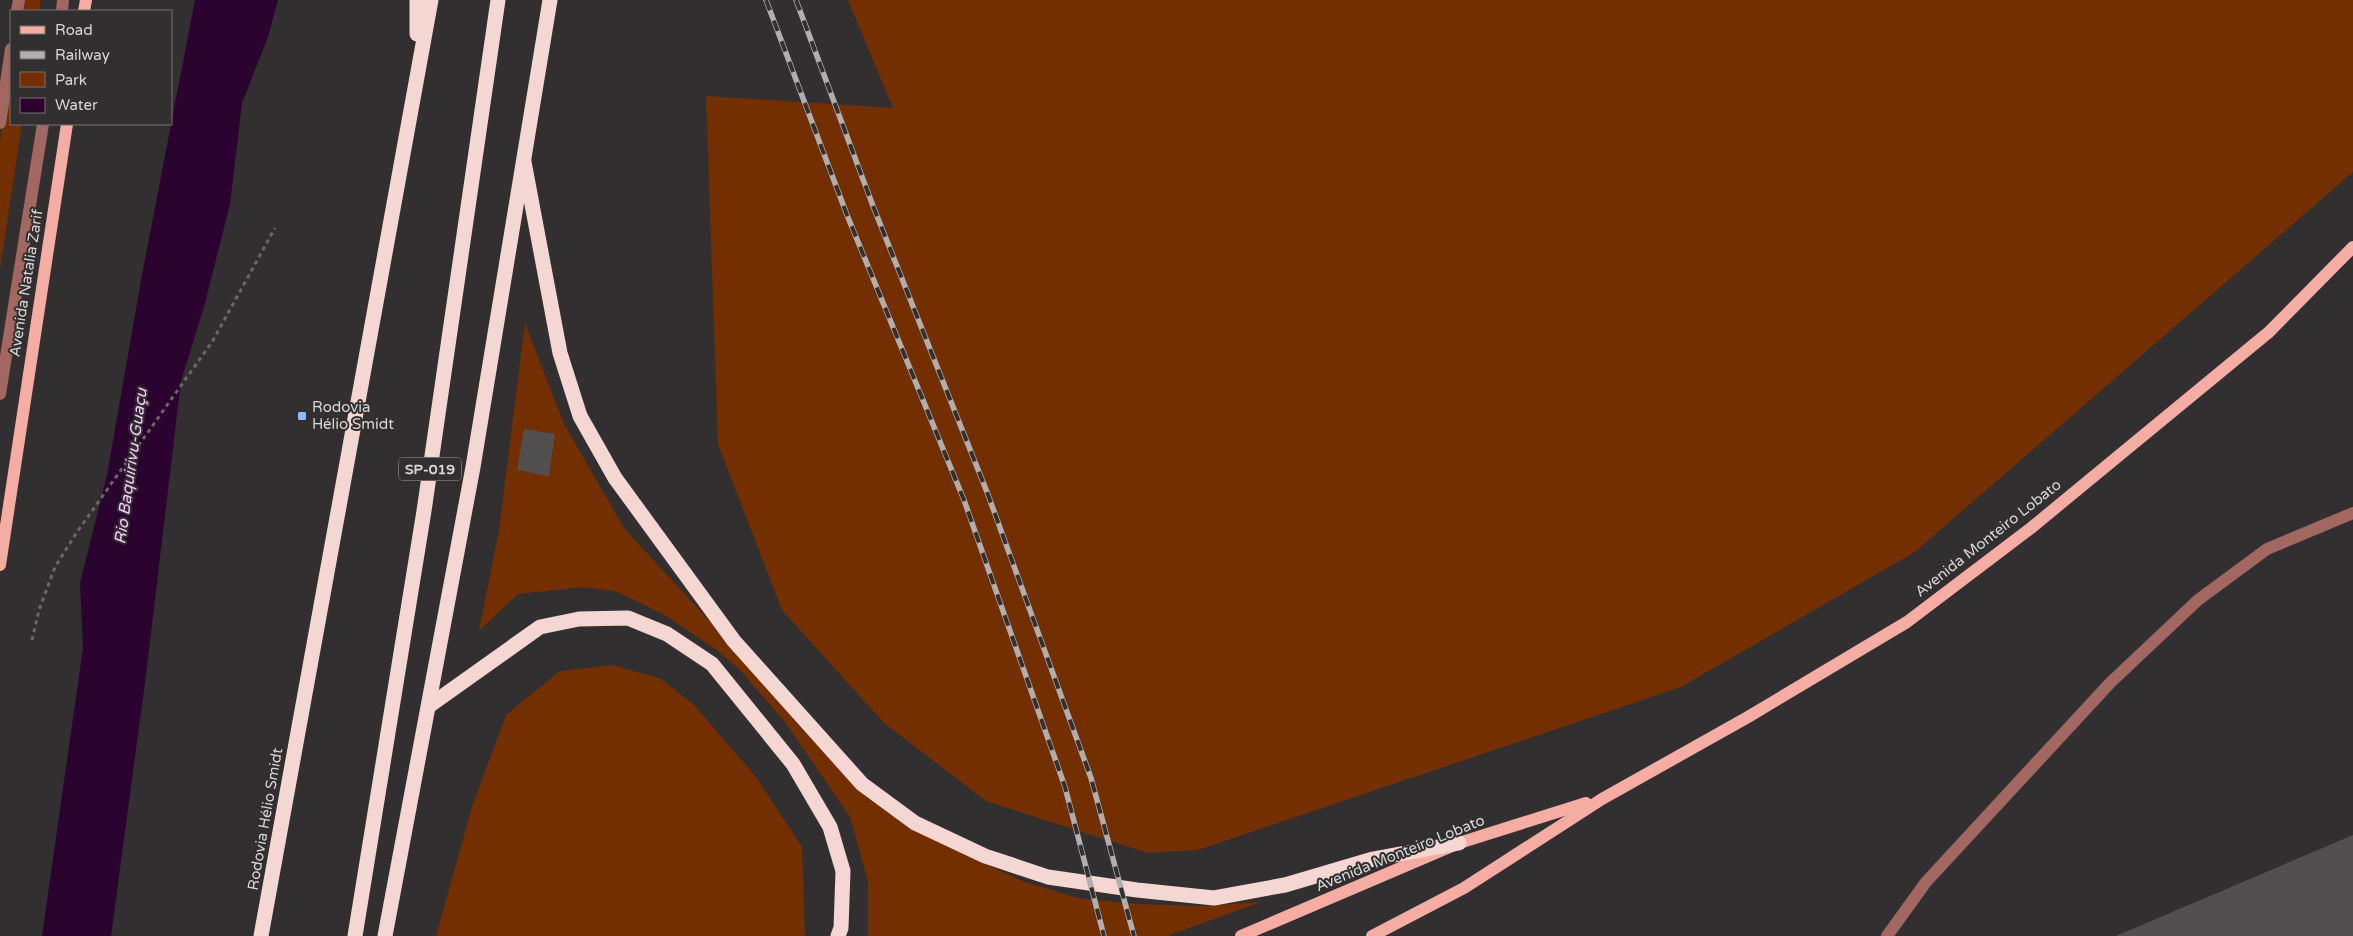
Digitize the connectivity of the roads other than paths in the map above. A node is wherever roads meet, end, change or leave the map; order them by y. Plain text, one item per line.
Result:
1 (417, 0) edge
2 (431, 0) edge
3 (498, 0) edge
4 (550, 0) edge
5 (10, 56) edge
6 (418, 65) junction
7 (0, 123) edge
8 (43, 125) edge
9 (67, 125) edge
10 (524, 162) junction
11 (2353, 247) edge
12 (0, 394) edge
13 (2353, 513) edge
14 (0, 565) edge
15 (429, 706) junction
16 (1602, 798) junction
17 (1459, 843) junction
18 (261, 936) edge
19 (355, 936) edge
20 (385, 936) edge
21 (838, 936) edge
22 (1242, 936) edge
23 (1372, 936) edge
24 (1887, 936) edge

1 - 6 highway
2 - 6 highway, Rodovia Hélio Smidt
3 - 19 highway, SP-019
4 - 10 highway, SP-019
5 - 7 lane
6 - 18 highway, Rodovia Hélio Smidt
8 - 12 lane
9 - 14 main road, Avenida Natalia Zarif
10 - 15 highway, SP-019
10 - 17 highway
11 - 16 main road, Avenida Monteiro Lobato
13 - 24 lane
15 - 20 highway, SP-019
15 - 21 highway
16 - 17 main road, Avenida Monteiro Lobato
16 - 23 main road, Avenida Monteiro Lobato
17 - 22 main road, Avenida Monteiro Lobato

